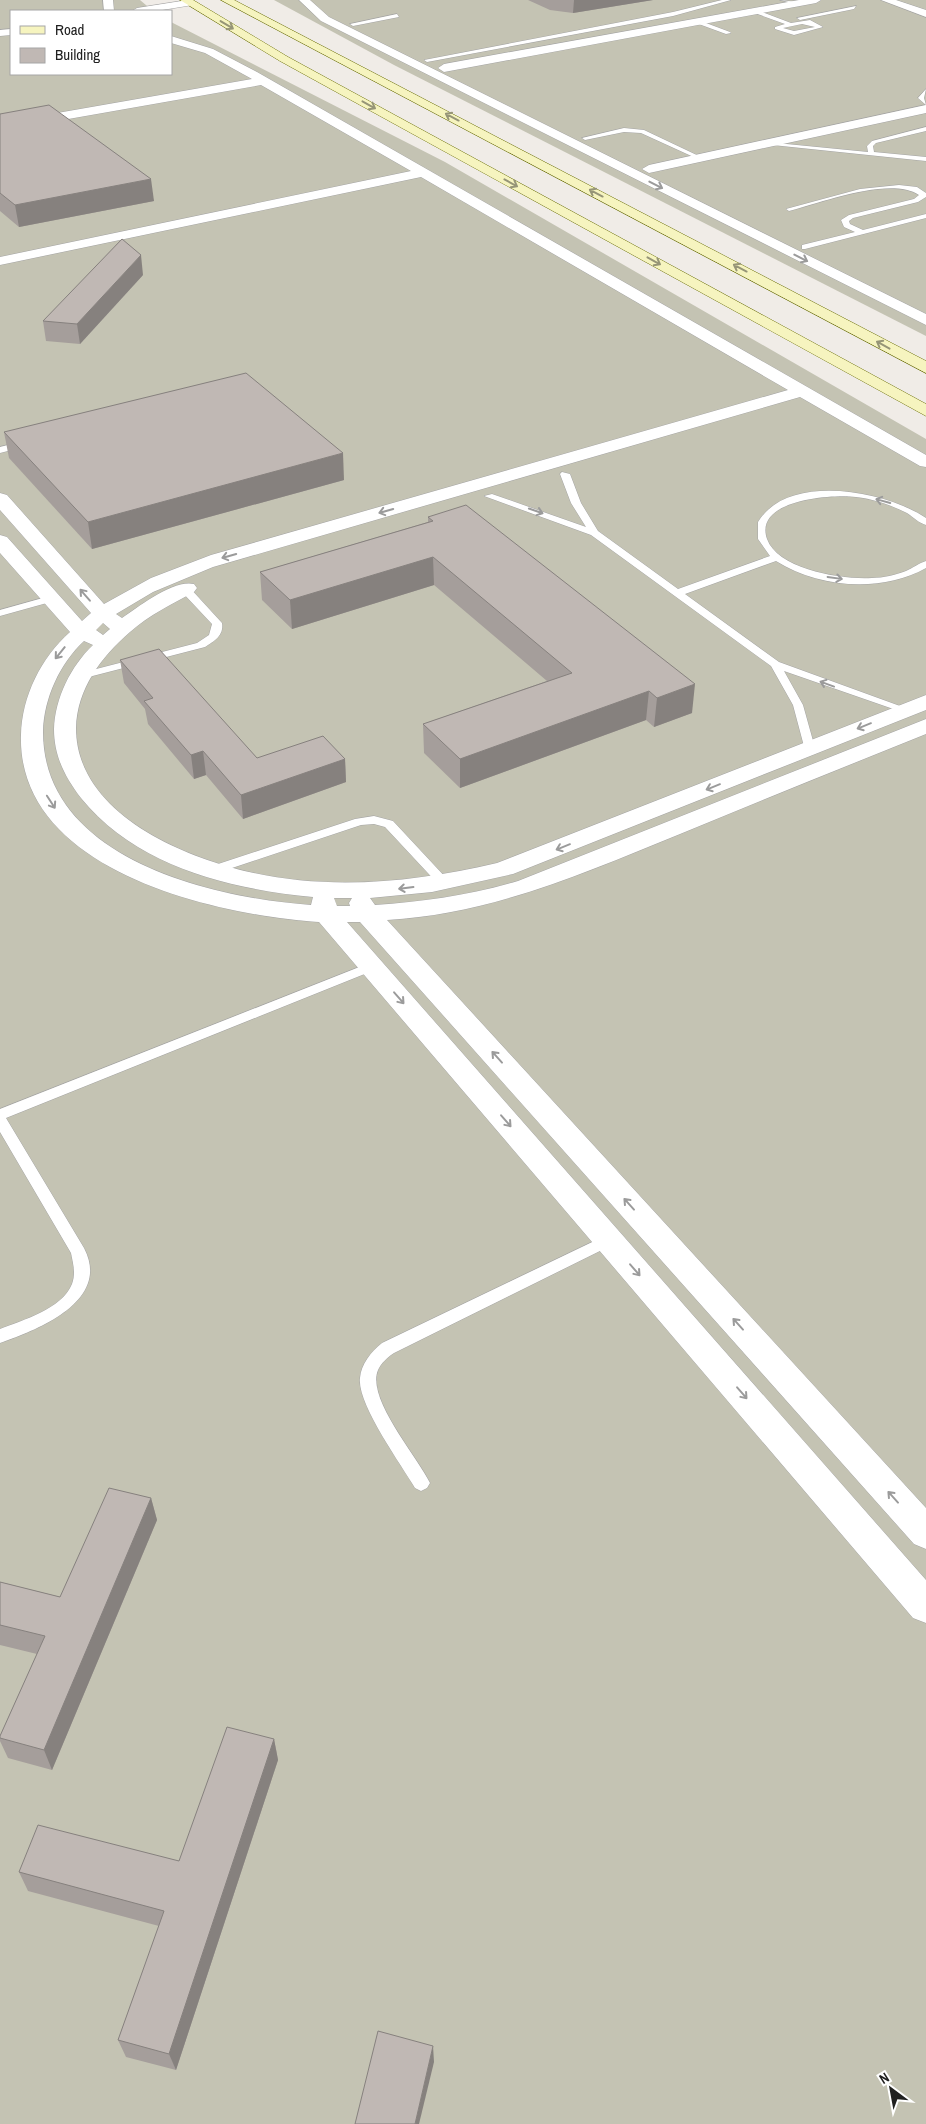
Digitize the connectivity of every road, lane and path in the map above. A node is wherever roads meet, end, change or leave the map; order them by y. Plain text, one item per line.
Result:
1 (304, 0) edge
2 (319, 0) edge
3 (728, 0) edge
4 (783, 0) edge
5 (816, 0) edge
6 (886, 0) edge
7 (230, 2) edge
8 (802, 3) junction
9 (192, 4) edge
10 (854, 7) dead end
11 (145, 10) edge
12 (754, 11) junction
13 (172, 14) edge
14 (926, 14) edge
15 (397, 16) dead end
16 (782, 21) junction
17 (698, 22) junction
18 (353, 24) junction
19 (789, 24) junction
20 (728, 33) dead end
21 (172, 39) edge
22 (427, 60) junction
23 (444, 68) junction
24 (258, 78) junction
25 (926, 91) edge
26 (926, 103) edge
27 (926, 109) edge
28 (0, 120) edge
29 (0, 128) edge
30 (926, 129) edge
31 (585, 138) junction
32 (766, 144) junction
33 (870, 154) junction
34 (700, 158) junction
35 (926, 159) edge
36 (649, 169) junction
37 (416, 170) junction
38 (789, 209) dead end
39 (926, 216) edge
40 (861, 232) junction
41 (804, 247) junction
42 (0, 250) edge
43 (0, 260) edge
44 (926, 307) edge
45 (926, 320) edge
46 (926, 368) edge
47 (810, 395) junction
48 (926, 410) edge
49 (37, 440) edge
50 (0, 450) edge
51 (926, 462) edge
52 (565, 474) junction
53 (489, 496) junction
54 (0, 499) edge
55 (926, 509) edge
56 (914, 513) junction
57 (926, 522) edge
58 (594, 533) junction
59 (0, 540) edge
60 (777, 557) junction
61 (926, 564) edge
62 (185, 589) junction
63 (678, 593) junction
64 (50, 599) junction
65 (0, 613) edge
66 (102, 614) junction
67 (121, 628) junction
68 (81, 631) junction
69 (104, 643) junction
70 (775, 664) junction
71 (77, 677) junction
72 (926, 702) edge
73 (906, 710) junction
74 (926, 726) edge
75 (809, 748) junction
76 (213, 870) junction
77 (444, 883) junction
78 (325, 902) junction
79 (364, 902) junction
80 (372, 966) junction
81 (0, 1115) edge
82 (0, 1120) edge
83 (609, 1240) junction
84 (0, 1336) edge
85 (421, 1483) dead end
86 (926, 1533) edge
87 (926, 1606) edge

1 -> 45 street
2 - 18 street
3 - 22 lane
4 - 8 lane
5 - 8 street
6 - 14 street
7 - 9 street
46 -> 7 street
8 - 12 street
9 - 11 street
9 - 13 street
9 -> 48 street
10 - 16 lane
12 - 16 lane
12 - 17 street
15 - 18 lane
16 - 19 lane
17 - 20 lane
17 - 23 street
18 - 22 street
19 - 19 lane
21 - 24 street
22 - 23 street
23 - 31 street
24 - 28 street
24 - 29 street
24 - 37 street
25 - 26 lane
27 - 32 street
30 - 33 lane
31 - 34 lane
31 - 36 street
32 - 33 lane
32 - 34 street
33 - 35 lane
34 - 36 street
36 - 41 street
37 - 42 street
37 - 43 street
37 - 47 street
38 - 40 lane
39 - 40 lane
40 - 41 lane
41 - 44 street
47 - 51 street
47 - 52 street
47 -> 66 street
49 - 50 lane
52 - 53 street
52 - 58 lane
53 -> 58 lane
53 - 62 street
66 -> 54 street
55 - 56 lane
56 - 57 lane
56 -> 60 lane
58 - 63 lane
59 - 64 street
60 -> 61 lane
60 - 63 lane
62 - 67 street
62 - 71 lane
63 - 70 lane
64 - 65 lane
64 - 68 street
66 - 67 street
66 - 68 street
67 - 69 street
68 - 69 street
68 -> 78 street
69 - 71 street
73 -> 70 lane
70 - 75 lane
71 - 76 street
72 - 73 street
73 -> 75 street
74 - 79 street
75 -> 77 street
76 - 77 lane
76 - 78 street
77 -> 79 street
78 - 79 street
78 - 80 street
86 -> 79 street
80 - 81 lane
80 -> 83 street
82 - 84 lane
83 - 85 lane
83 -> 87 street

